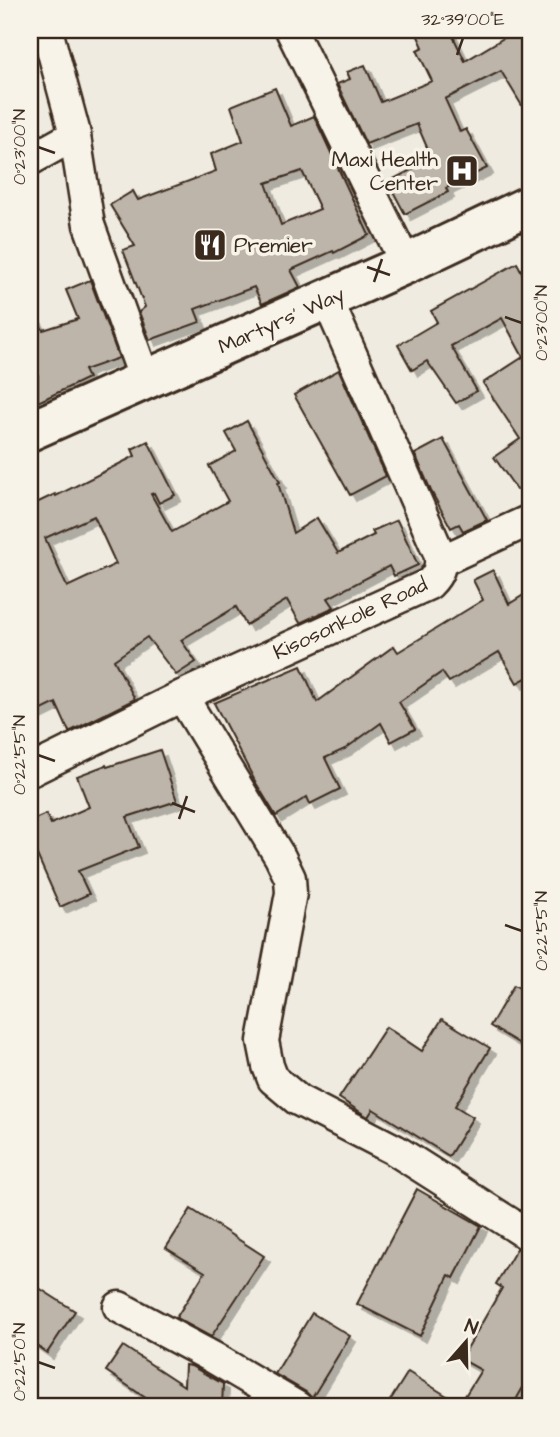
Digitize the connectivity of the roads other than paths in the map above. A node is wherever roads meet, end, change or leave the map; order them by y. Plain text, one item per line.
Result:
1 (47, 30) edge
2 (291, 30) edge
3 (75, 135) junction
4 (30, 160) edge
5 (530, 205) edge
6 (406, 264) junction
7 (327, 299) junction
8 (145, 380) junction
9 (30, 431) edge
10 (530, 520) edge
11 (441, 561) junction
12 (182, 696) junction
13 (30, 771) edge
14 (530, 1236) edge
15 (119, 1307) dead end
16 (297, 1407) edge

1 - 3 street
2 - 6 street
3 - 4 street
3 - 8 street
5 - 6 main road, Martyrs' Way
6 - 7 main road, Martyrs' Way
7 - 8 main road, Martyrs' Way
7 - 11 street, Kisosonkole Road
8 - 9 main road, Martyrs' Way
10 - 11 street
11 - 12 street, Kisosonkole Road
12 - 13 street, Kisosonkole Road
12 - 14 street
15 - 16 street

